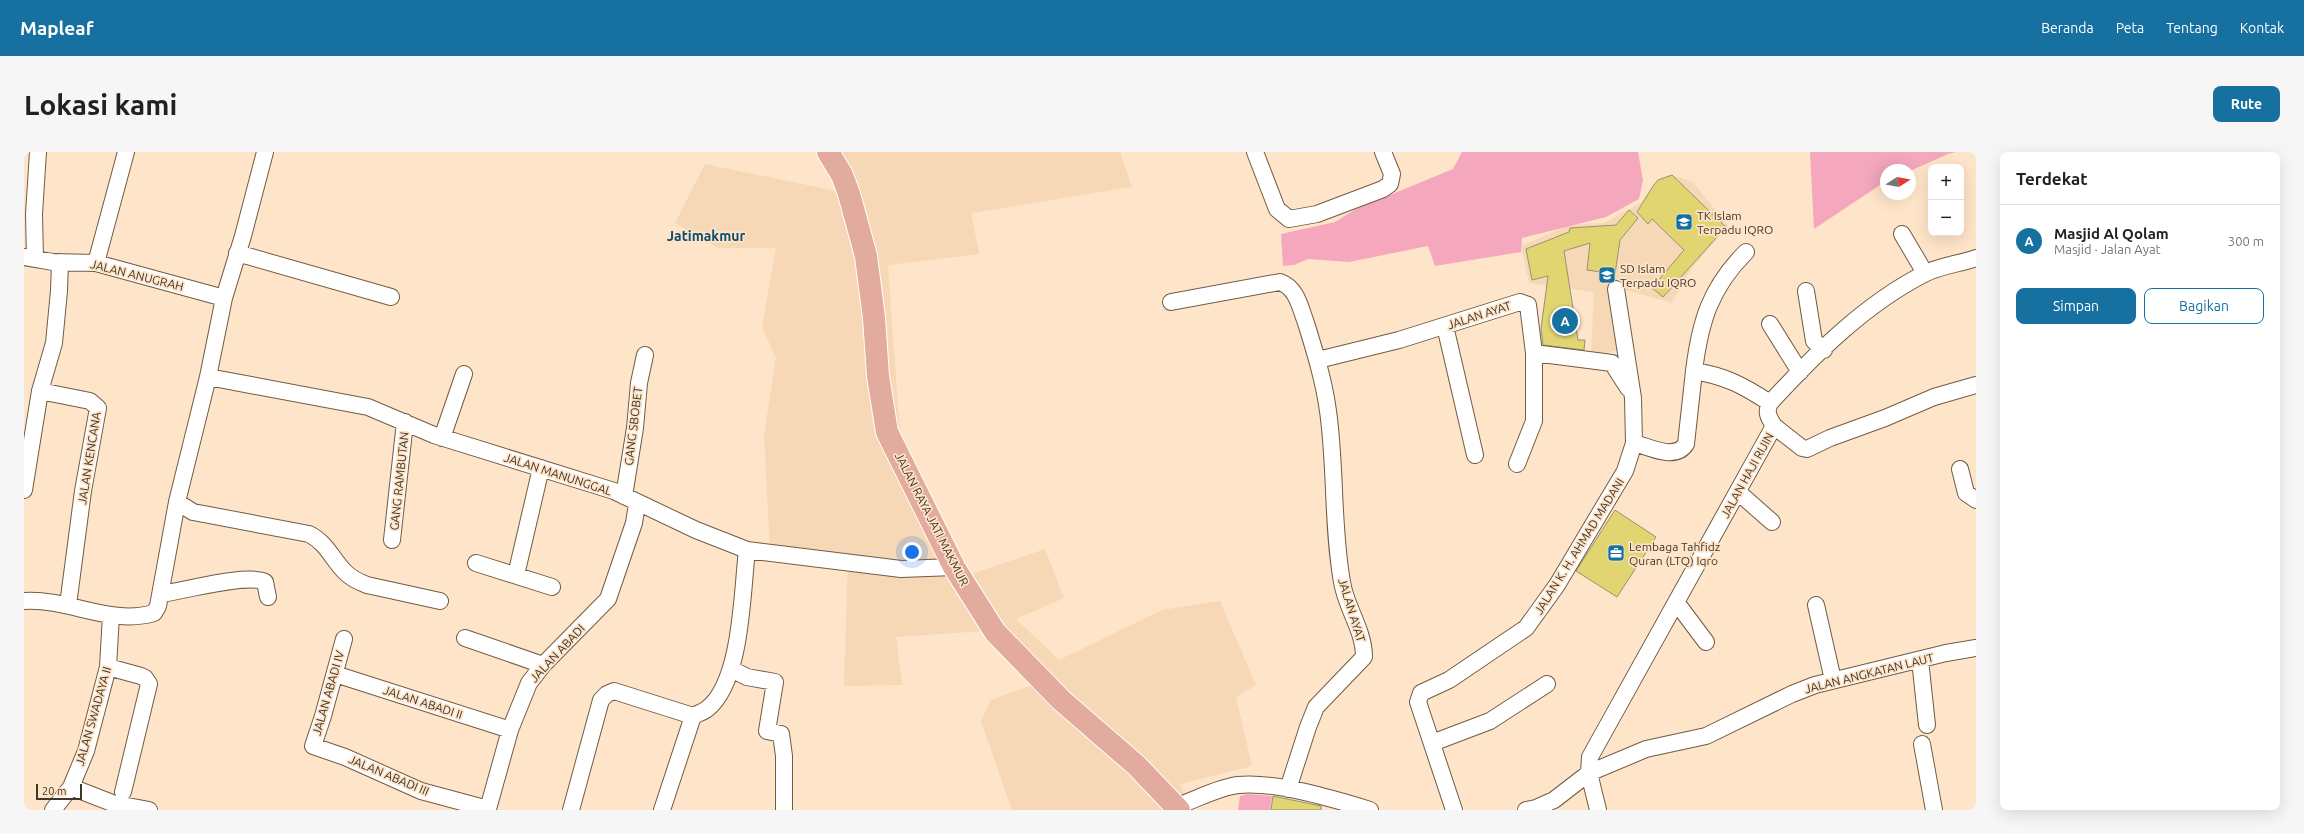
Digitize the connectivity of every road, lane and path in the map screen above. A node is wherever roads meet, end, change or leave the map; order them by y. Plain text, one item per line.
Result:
1 (38, 152) edge
2 (126, 152) edge
3 (266, 152) edge
4 (828, 152) edge
5 (1255, 152) edge
6 (1383, 152) edge
7 (1902, 234) dead end
8 (1746, 252) dead end
9 (237, 253) junction
10 (29, 258) edge
11 (1976, 258) edge
12 (60, 262) junction
13 (96, 263) junction
14 (1925, 273) junction
15 (1616, 289) dead end
16 (1806, 291) dead end
17 (391, 297) dead end
18 (224, 298) junction
19 (1171, 302) dead end
20 (1770, 324) dead end
21 (1445, 326) junction
22 (1824, 350) junction
23 (1534, 353) junction
24 (645, 355) dead end
25 (1318, 360) junction
26 (1694, 371) junction
27 (1800, 372) junction
28 (464, 374) dead end
29 (208, 377) junction
30 (1976, 385) edge
31 (40, 391) junction
32 (1633, 398) junction
33 (1770, 404) junction
34 (405, 422) junction
35 (1774, 426) junction
36 (442, 438) junction
37 (1634, 443) junction
38 (1475, 455) dead end
39 (1517, 464) dead end
40 (542, 468) junction
41 (1960, 469) dead end
42 (24, 490) edge
43 (1738, 492) junction
44 (631, 500) junction
45 (1976, 500) edge
46 (176, 502) junction
47 (1772, 522) dead end
48 (392, 540) dead end
49 (747, 550) junction
50 (476, 563) dead end
51 (954, 567) junction
52 (516, 575) junction
53 (552, 586) dead end
54 (161, 594) junction
55 (268, 597) dead end
56 (24, 601) edge
57 (440, 601) dead end
58 (1676, 602) junction
59 (68, 605) junction
60 (1816, 605) dead end
61 (111, 615) junction
62 (465, 638) dead end
63 (344, 639) dead end
64 (1706, 642) dead end
65 (1976, 648) edge
66 (1920, 660) junction
67 (543, 665) junction
68 (108, 668) junction
69 (731, 669) junction
70 (335, 674) junction
71 (1833, 680) junction
72 (1547, 684) dead end
73 (693, 716) junction
74 (1927, 725) dead end
75 (510, 730) junction
76 (1432, 744) junction
77 (1922, 744) dead end
78 (313, 746) joint
79 (1589, 773) junction
80 (71, 787) junction
81 (1288, 789) junction
82 (123, 792) dead end
83 (111, 807) edge
84 (488, 808) joint
85 (1178, 808) edge
86 (53, 810) edge
87 (149, 810) edge
88 (571, 810) edge
89 (662, 810) edge
90 (784, 810) edge
91 (1369, 810) edge
92 (1454, 810) edge
93 (1526, 810) edge
94 (1598, 810) edge
95 (1934, 810) edge

1 - 10 street
2 - 13 street
3 - 9 street
4 - 51 main road, JALAN RAYA JATI MAKMUR
5 - 6 street
7 - 14 street
8 - 26 street
9 - 17 street
9 - 18 street
10 - 12 street, JALAN ANUGRAH
11 - 14 street
12 - 13 street, JALAN ANUGRAH
12 - 31 street
13 - 18 street, JALAN ANUGRAH
14 - 22 street
15 - 32 street, JALAN K. H. AHMAD MADANI
16 - 22 street
18 - 29 street
19 - 25 street, JALAN AYAT
20 - 27 street
21 - 23 street, JALAN AYAT
21 - 25 street, JALAN AYAT
21 - 38 street
22 - 27 street
23 - 32 street
23 - 39 street, JALAN AYAT
24 - 44 street, GANG SBOBET
25 - 81 street, JALAN AYAT
26 - 33 street
26 - 37 street
27 - 33 street
28 - 36 street
29 - 34 street, JALAN MANUNGGAL
29 - 46 street
30 - 35 street
31 - 42 street
31 - 59 street, JALAN KENCANA
32 - 37 street, JALAN K. H. AHMAD MADANI
33 - 35 street, JALAN HAJI RIJIN
34 - 36 street, JALAN MANUNGGAL
34 - 48 street, GANG RAMBUTAN
35 - 43 street, JALAN HAJI RIJIN
36 - 40 street, JALAN MANUNGGAL
37 - 76 street, JALAN K. H. AHMAD MADANI
40 - 44 street, JALAN MANUNGGAL
40 - 52 street
41 - 45 street
43 - 47 street
43 - 58 street, JALAN HAJI RIJIN
44 - 49 street, JALAN MANUNGGAL
44 - 67 street, JALAN ABADI
46 - 54 street
46 - 57 street
49 - 51 street, JALAN MANUNGGAL
49 - 69 street
50 - 52 street
51 - 85 main road, JALAN RAYA JATI MAKMUR
52 - 53 street
54 - 55 street
54 - 61 street
56 - 59 street
58 - 64 street
58 - 79 street, JALAN HAJI RIJIN
59 - 61 street
60 - 71 street
61 - 68 street, JALAN SWADAYA II
62 - 67 street
63 - 70 street, JALAN ABADI IV
65 - 66 street, JALAN ANGKATAN LAUT
66 - 71 street, JALAN ANGKATAN LAUT
66 - 74 street
67 - 75 street, JALAN ABADI
68 - 80 street, JALAN SWADAYA II
68 - 82 street
69 - 73 street
69 - 90 street
70 - 75 street, JALAN ABADI II
70 - 78 street, JALAN ABADI IV
71 - 79 street, JALAN ANGKATAN LAUT
72 - 76 street
73 - 88 street
73 - 89 street
75 - 84 street, JALAN ABADI
76 - 92 street, JALAN K. H. AHMAD MADANI
77 - 95 street
78 - 84 street, JALAN ABADI III
79 - 93 street, JALAN ANGKATAN LAUT
79 - 94 street
80 - 83 street
80 - 86 street, JALAN SWADAYA II
81 - 85 street
81 - 91 street
83 - 87 street

